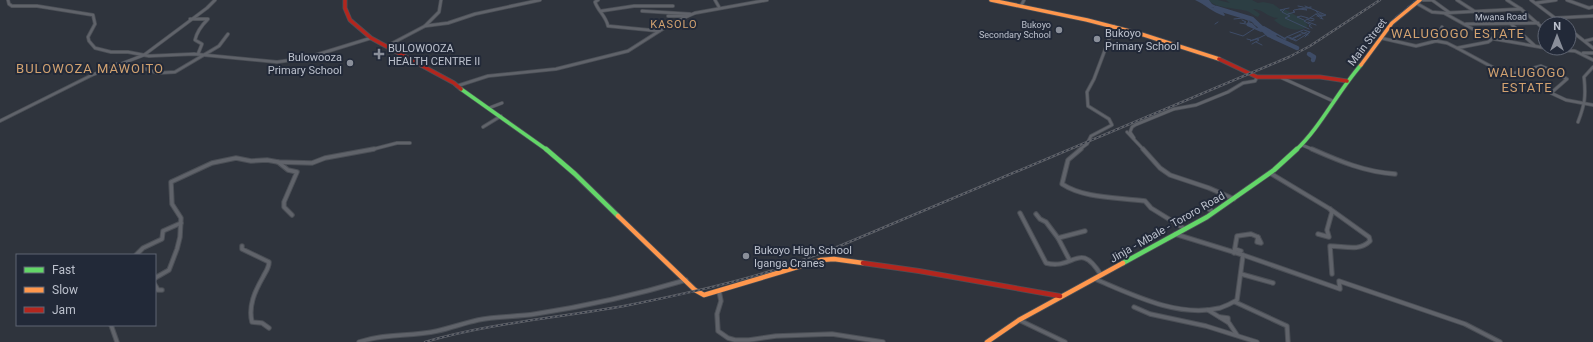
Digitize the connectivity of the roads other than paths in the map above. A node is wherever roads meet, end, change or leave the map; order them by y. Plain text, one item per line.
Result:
1 (8, 0) edge
2 (215, 0) edge
3 (345, 0) edge
4 (441, 0) edge
5 (540, 0) edge
6 (598, 0) edge
7 (715, 0) edge
8 (767, 0) edge
9 (990, 0) edge
10 (1024, 0) edge
11 (1433, 0) edge
12 (1457, 0) edge
13 (1507, 0) edge
14 (1531, 0) edge
15 (1556, 0) edge
16 (1567, 0) edge
17 (1420, 1) edge
18 (1536, 3) junction
19 (673, 6) dead end
20 (1021, 6) junction
21 (719, 7) junction
22 (1593, 7) edge
23 (1521, 9) junction
24 (642, 11) dead end
25 (601, 12) junction
26 (1476, 12) junction
27 (1444, 13) junction
28 (1450, 13) junction
29 (692, 14) junction
30 (668, 16) dead end
31 (687, 16) junction
32 (1552, 16) edge
33 (1593, 16) edge
34 (1577, 17) edge
35 (190, 19) junction
36 (1510, 23) junction
37 (1537, 23) edge
38 (1464, 24) junction
39 (1537, 24) edge
40 (425, 26) junction
41 (1114, 26) junction
42 (1442, 27) dead end
43 (659, 31) junction
44 (228, 34) dead end
45 (1577, 35) edge
46 (371, 38) junction
47 (1381, 38) junction
48 (1489, 38) junction
49 (1593, 39) edge
50 (1436, 40) junction
51 (1585, 41) junction
52 (387, 46) junction
53 (1535, 46) joint
54 (1457, 48) junction
55 (1593, 48) edge
56 (1577, 52) edge
57 (1581, 53) junction
58 (1593, 53) edge
59 (198, 54) junction
60 (204, 54) junction
61 (144, 55) junction
62 (1593, 60) edge
63 (116, 64) junction
64 (1593, 67) edge
65 (1257, 77) junction
66 (1282, 78) junction
67 (1347, 81) junction
68 (457, 86) junction
69 (1333, 101) junction
70 (502, 103) dead end
71 (1585, 104) junction
72 (1593, 105) edge
73 (489, 108) junction
74 (501, 116) junction
75 (0, 121) edge
76 (1578, 122) dead end
77 (484, 127) dead end
78 (1127, 132) dead end
79 (1134, 138) junction
80 (410, 143) dead end
81 (1302, 144) junction
82 (278, 162) junction
83 (1270, 173) junction
84 (1395, 174) dead end
85 (1234, 199) junction
86 (1206, 207) dead end
87 (1330, 209) junction
88 (1213, 212) junction
89 (1020, 213) dead end
90 (1036, 214) dead end
91 (292, 216) dead end
92 (181, 223) junction
93 (1185, 229) junction
94 (1085, 230) dead end
95 (1175, 234) junction
96 (1318, 234) dead end
97 (1258, 236) dead end
98 (1058, 238) junction
99 (242, 246) dead end
100 (1235, 251) junction
101 (1242, 253) junction
102 (137, 254) edge
103 (1069, 259) junction
104 (1241, 274) junction
105 (1332, 274) dead end
106 (1101, 275) junction
107 (156, 277) edge
108 (1094, 278) junction
109 (686, 280) junction
110 (1273, 283) dead end
111 (156, 287) edge
112 (162, 290) dead end
113 (720, 291) junction
114 (1060, 296) junction
115 (1234, 302) junction
116 (1134, 307) dead end
117 (1208, 310) junction
118 (1019, 320) junction
119 (111, 326) edge
120 (269, 328) dead end
121 (1237, 334) junction
122 (118, 342) edge
123 (359, 342) edge
124 (883, 342) edge
125 (987, 342) edge
126 (1065, 342) edge
127 (1257, 342) edge
128 (1288, 342) edge
129 (1500, 342) edge

1 - 61 street
2 - 35 street
3 - 46 main road
4 - 40 street
5 - 40 street
6 - 25 street
7 - 21 street
8 - 21 street
9 - 20 main road
10 - 20 street
11 - 17 street
11 - 28 street
12 - 26 street
13 - 23 street
14 - 18 street
15 - 18 street
16 - 22 street
17 - 27 street
17 - 47 main road, Main Street
18 - 32 street
19 - 25 street
20 - 41 main road
21 - 29 street
23 - 26 street
23 - 37 street
24 - 29 street
25 - 43 street
26 - 28 street
27 - 28 street
27 - 38 street
29 - 31 street
30 - 31 street
31 - 43 street
33 - 34 street
35 - 59 street
35 - 61 street
36 - 38 street, Mwana Road
36 - 39 street, Mwana Road
36 - 53 street
38 - 48 street
40 - 52 street
41 - 65 main road
41 - 93 street
42 - 50 street
43 - 68 street
44 - 60 street
45 - 51 street
46 - 52 main road
46 - 60 street
47 - 50 street
47 - 67 main road, Main Street
48 - 53 street
48 - 54 street
49 - 51 street
50 - 54 street
51 - 55 street
52 - 68 main road
54 - 71 street
56 - 57 street
57 - 58 street
57 - 62 street
59 - 60 street
59 - 61 street
60 - 63 street
61 - 63 street
63 - 75 street
64 - 71 street
65 - 66 main road
65 - 79 street
66 - 67 main road
66 - 69 street
67 - 69 main road, Jinja - Mbale - Tororo Road
68 - 73 main road
69 - 81 main road, Jinja - Mbale - Tororo Road
70 - 73 street
71 - 72 street
71 - 76 street
73 - 74 main road
74 - 77 street
74 - 109 main road
78 - 79 street
79 - 85 street
80 - 82 street
81 - 83 main road, Jinja - Mbale - Tororo Road
81 - 84 street
82 - 91 street
82 - 92 street
83 - 85 main road, Jinja - Mbale - Tororo Road
83 - 87 street
85 - 88 main road, Jinja - Mbale - Tororo Road
86 - 88 street
87 - 96 street
87 - 105 street
88 - 93 main road, Jinja - Mbale - Tororo Road
89 - 103 street
90 - 98 street
92 - 102 street
92 - 107 street
93 - 95 main road, Jinja - Mbale - Tororo Road
94 - 98 street
95 - 100 street
95 - 106 main road, Jinja - Mbale - Tororo Road
97 - 100 street
98 - 103 street
99 - 120 street
100 - 101 street
101 - 104 street
101 - 129 street
103 - 106 street
104 - 110 street
104 - 115 street
106 - 108 main road, Jinja - Mbale - Tororo Road
108 - 114 main road, Jinja - Mbale - Tororo Road
108 - 117 street
109 - 113 main road
109 - 123 street
111 - 112 street
113 - 114 main road
113 - 124 street
114 - 118 main road, Jinja - Mbale - Tororo Road
115 - 117 street
115 - 128 street
116 - 121 street
117 - 121 street
118 - 125 main road, Jinja - Mbale - Tororo Road
118 - 126 street
119 - 122 street
121 - 127 street

